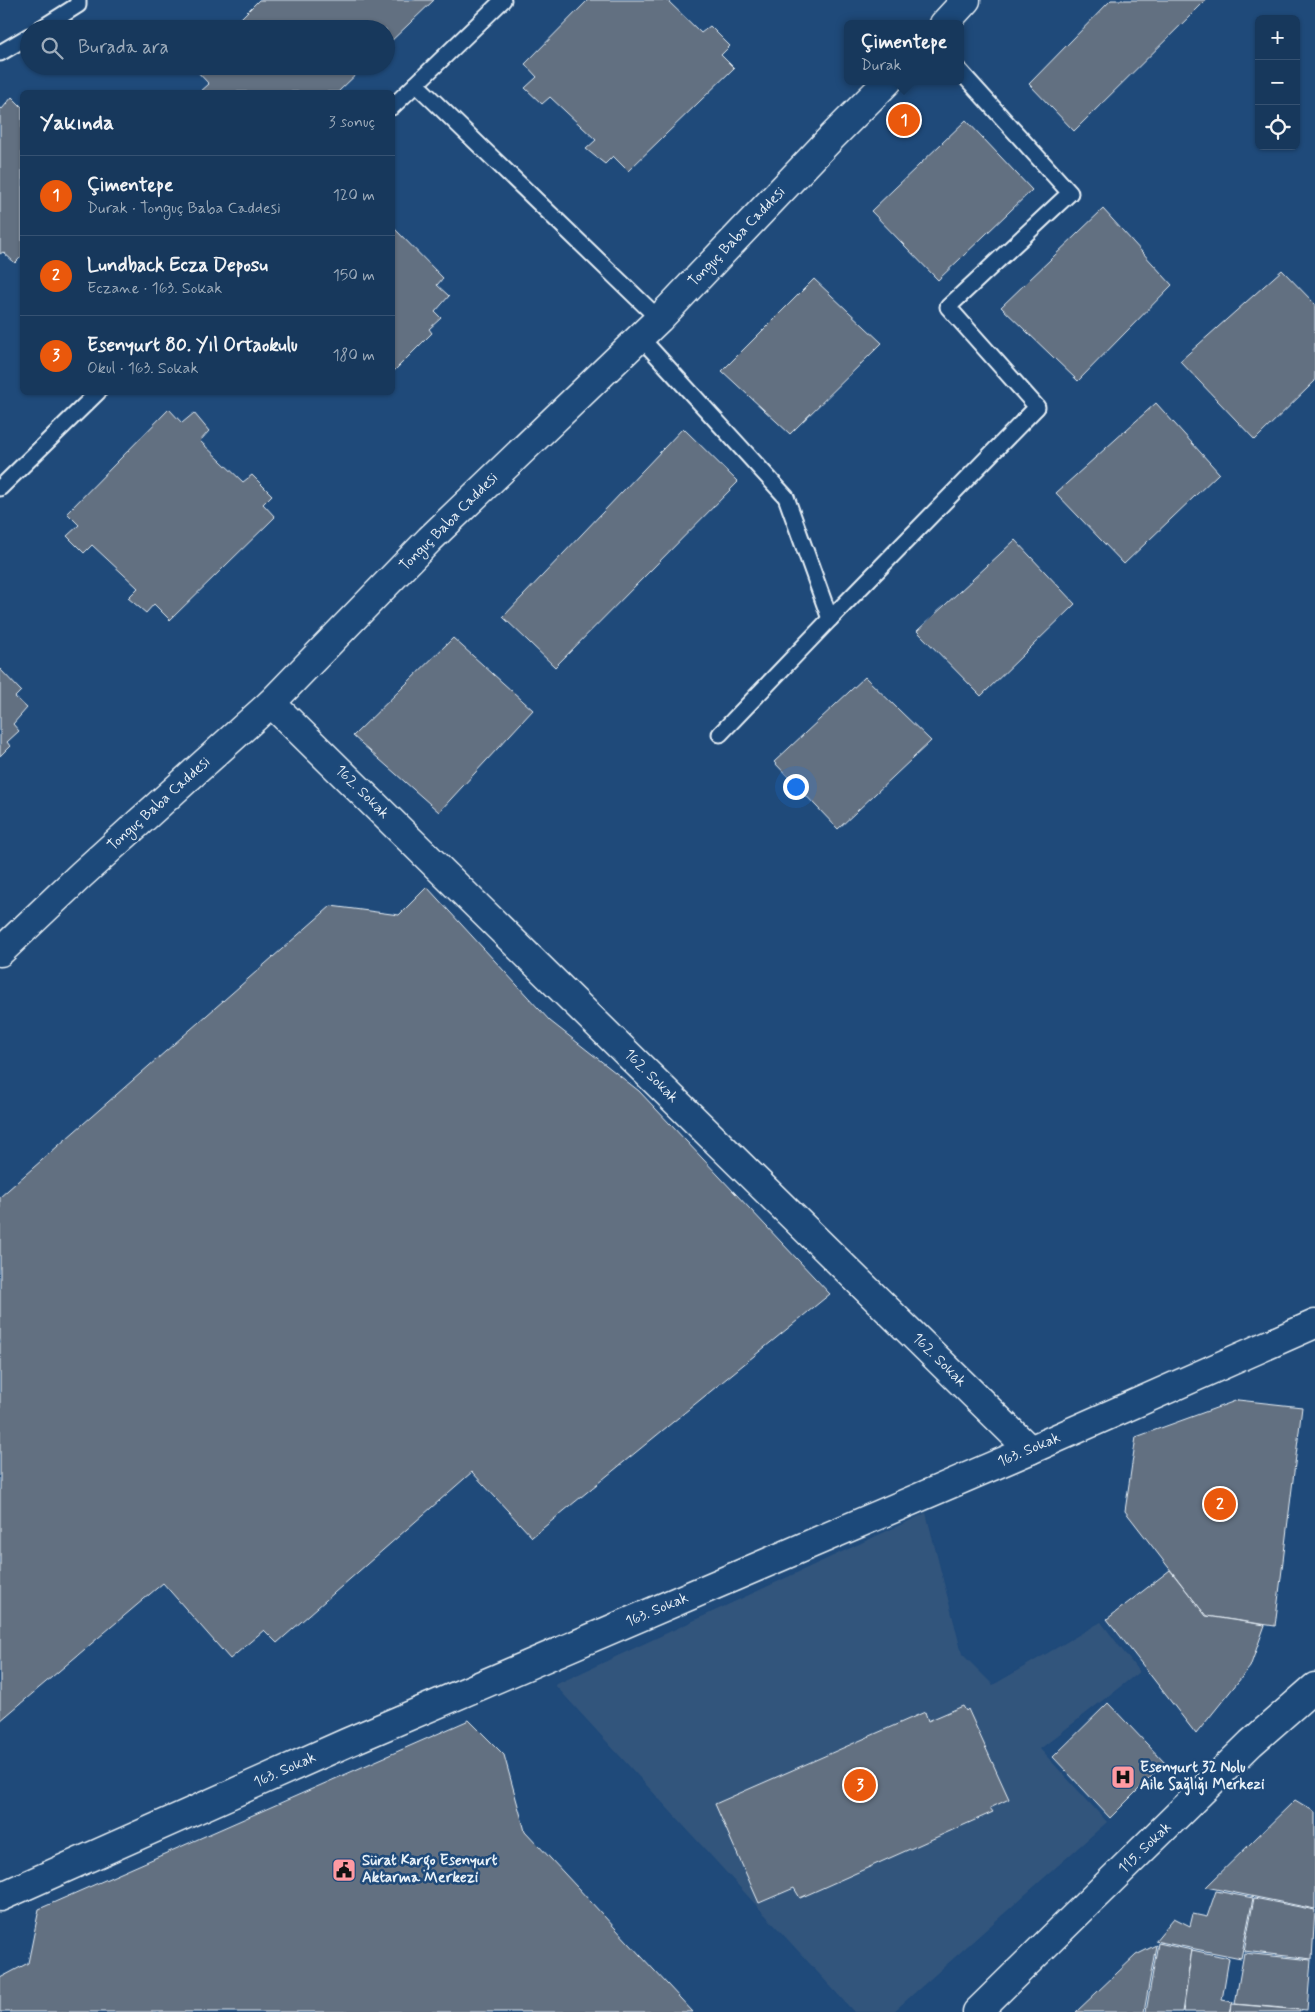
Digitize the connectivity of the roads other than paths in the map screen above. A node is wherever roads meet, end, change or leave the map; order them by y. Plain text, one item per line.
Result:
1 (78, 0) edge
2 (503, 0) edge
3 (966, 0) edge
4 (54, 20) edge
5 (948, 20) edge
6 (20, 41) edge
7 (0, 53) edge
8 (964, 75) edge
9 (416, 84) junction
10 (884, 85) edge
11 (395, 104) edge
12 (649, 327) junction
13 (95, 395) edge
14 (0, 488) edge
15 (830, 619) junction
16 (271, 703) junction
17 (720, 734) dead end
18 (0, 952) edge
19 (1315, 1324) edge
20 (1030, 1450) junction
21 (1315, 1687) edge
22 (0, 1897) edge
23 (977, 2012) edge

1 - 4 lane
2 - 9 lane
3 - 5 street
6 - 7 lane
8 - 15 lane
9 - 11 lane
9 - 12 lane
10 - 12 street, Tonguç Baba Caddesi
12 - 15 lane
12 - 16 street, Tonguç Baba Caddesi
13 - 14 lane
15 - 17 lane
16 - 18 street, Tonguç Baba Caddesi
16 - 20 street, 162. Sokak
19 - 20 street, 163. Sokak
20 - 22 street, 163. Sokak
21 - 23 street, 115. Sokak

